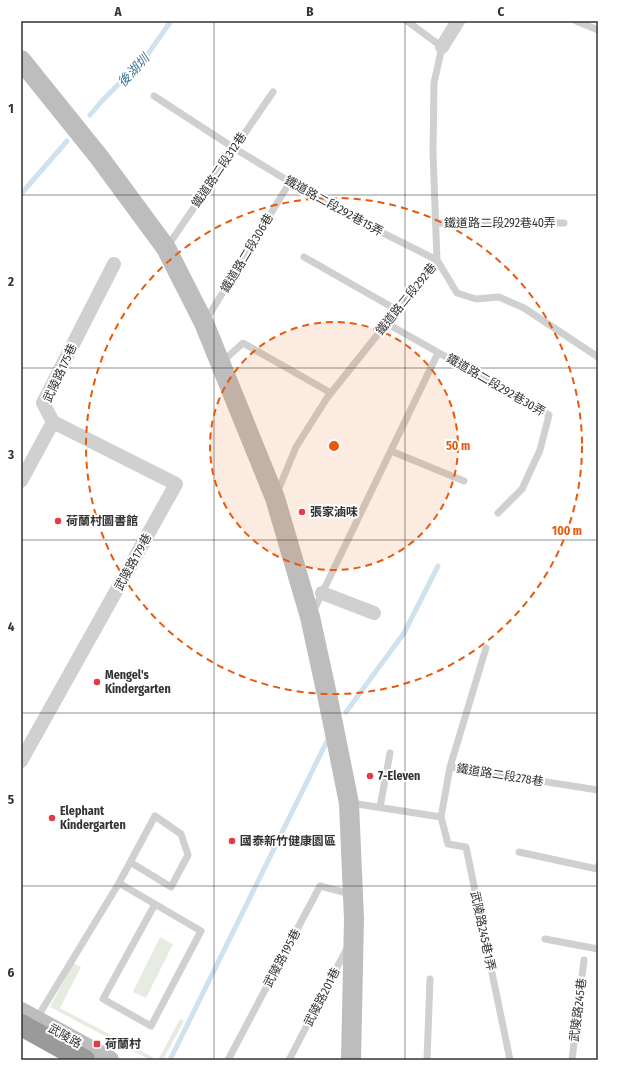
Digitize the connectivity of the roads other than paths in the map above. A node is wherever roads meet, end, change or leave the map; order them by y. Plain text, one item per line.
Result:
1 (407, 21) edge
2 (458, 21) edge
3 (576, 21) edge
4 (598, 30) edge
5 (442, 47) junction
6 (21, 60) edge
7 (273, 92) dead end
8 (154, 96) dead end
9 (234, 148) junction
10 (290, 182) junction
11 (436, 223) junction
12 (564, 223) dead end
13 (166, 248) junction
14 (304, 257) dead end
15 (437, 260) junction
16 (114, 264) dead end
17 (397, 310) junction
18 (204, 323) junction
19 (386, 323) junction
20 (438, 353) junction
21 (598, 357) edge
22 (220, 363) junction
23 (331, 393) junction
24 (53, 422) junction
25 (391, 451) junction
26 (21, 480) edge
27 (464, 481) dead end
28 (275, 498) junction
29 (498, 513) dead end
30 (322, 593) junction
31 (374, 614) dead end
32 (310, 617) junction
33 (486, 648) dead end
34 (390, 753) dead end
35 (21, 761) edge
36 (450, 767) junction
37 (598, 790) edge
38 (349, 803) junction
39 (380, 807) junction
40 (441, 817) junction
41 (519, 852) dead end
42 (130, 862) junction
43 (598, 866) edge
44 (119, 883) junction
45 (353, 894) junction
46 (154, 904) junction
47 (354, 935) junction
48 (545, 939) dead end
49 (598, 949) edge
50 (584, 960) dead end
51 (430, 979) dead end
52 (31, 1012) edge
53 (21, 1025) edge
54 (21, 1043) edge
55 (52, 1060) edge
56 (84, 1060) edge
57 (109, 1060) edge
58 (228, 1060) edge
59 (289, 1060) edge
60 (351, 1060) edge
61 (427, 1060) edge
62 (510, 1060) edge
63 (572, 1060) edge

1 - 5 lane
2 - 5 street
3 - 4 lane
5 - 11 lane, 鐵道路二段292巷
6 - 13 street
7 - 9 lane, 鐵道路二段312巷
8 - 9 lane, 鐵道路二段292巷15弄
9 - 10 lane, 鐵道路二段292巷15弄
9 - 13 lane, 鐵道路二段312巷
10 - 15 lane, 鐵道路二段292巷15弄
10 - 18 lane, 鐵道路二段306巷
11 - 12 lane, 鐵道路二段292巷40弄
11 - 15 lane, 鐵道路二段292巷
13 - 18 street
14 - 17 lane
15 - 17 lane, 鐵道路二段292巷
15 - 21 lane
16 - 24 street, 武陵路175巷
17 - 19 lane, 鐵道路二段292巷
18 - 22 street
19 - 20 lane, 鐵道路二段292巷30弄
19 - 23 lane, 鐵道路二段292巷
20 - 25 lane
20 - 29 lane, 鐵道路二段292巷30弄
22 - 23 lane
22 - 28 street
23 - 28 lane, 鐵道路二段292巷
24 - 26 street, 武陵路175巷
24 - 35 street, 武陵路179巷
25 - 27 lane
25 - 30 lane
28 - 32 street
30 - 31 street
30 - 32 lane
32 - 38 street
33 - 36 lane
34 - 39 lane
36 - 37 lane, 鐵道路二段278巷
36 - 40 lane, 鐵道路二段278巷
38 - 39 lane
38 - 45 street
39 - 40 lane
40 - 62 lane, 武陵路245巷1弄
41 - 43 lane
42 - 42 lane
42 - 44 lane
44 - 46 lane
44 - 52 lane
45 - 47 street
45 - 58 lane, 武陵路195巷
46 - 46 lane
47 - 59 lane, 武陵路201巷
47 - 60 street
48 - 49 lane
50 - 63 lane, 武陵路245巷
51 - 61 lane
52 - 57 street, 武陵路
53 - 56 highway
54 - 55 highway

